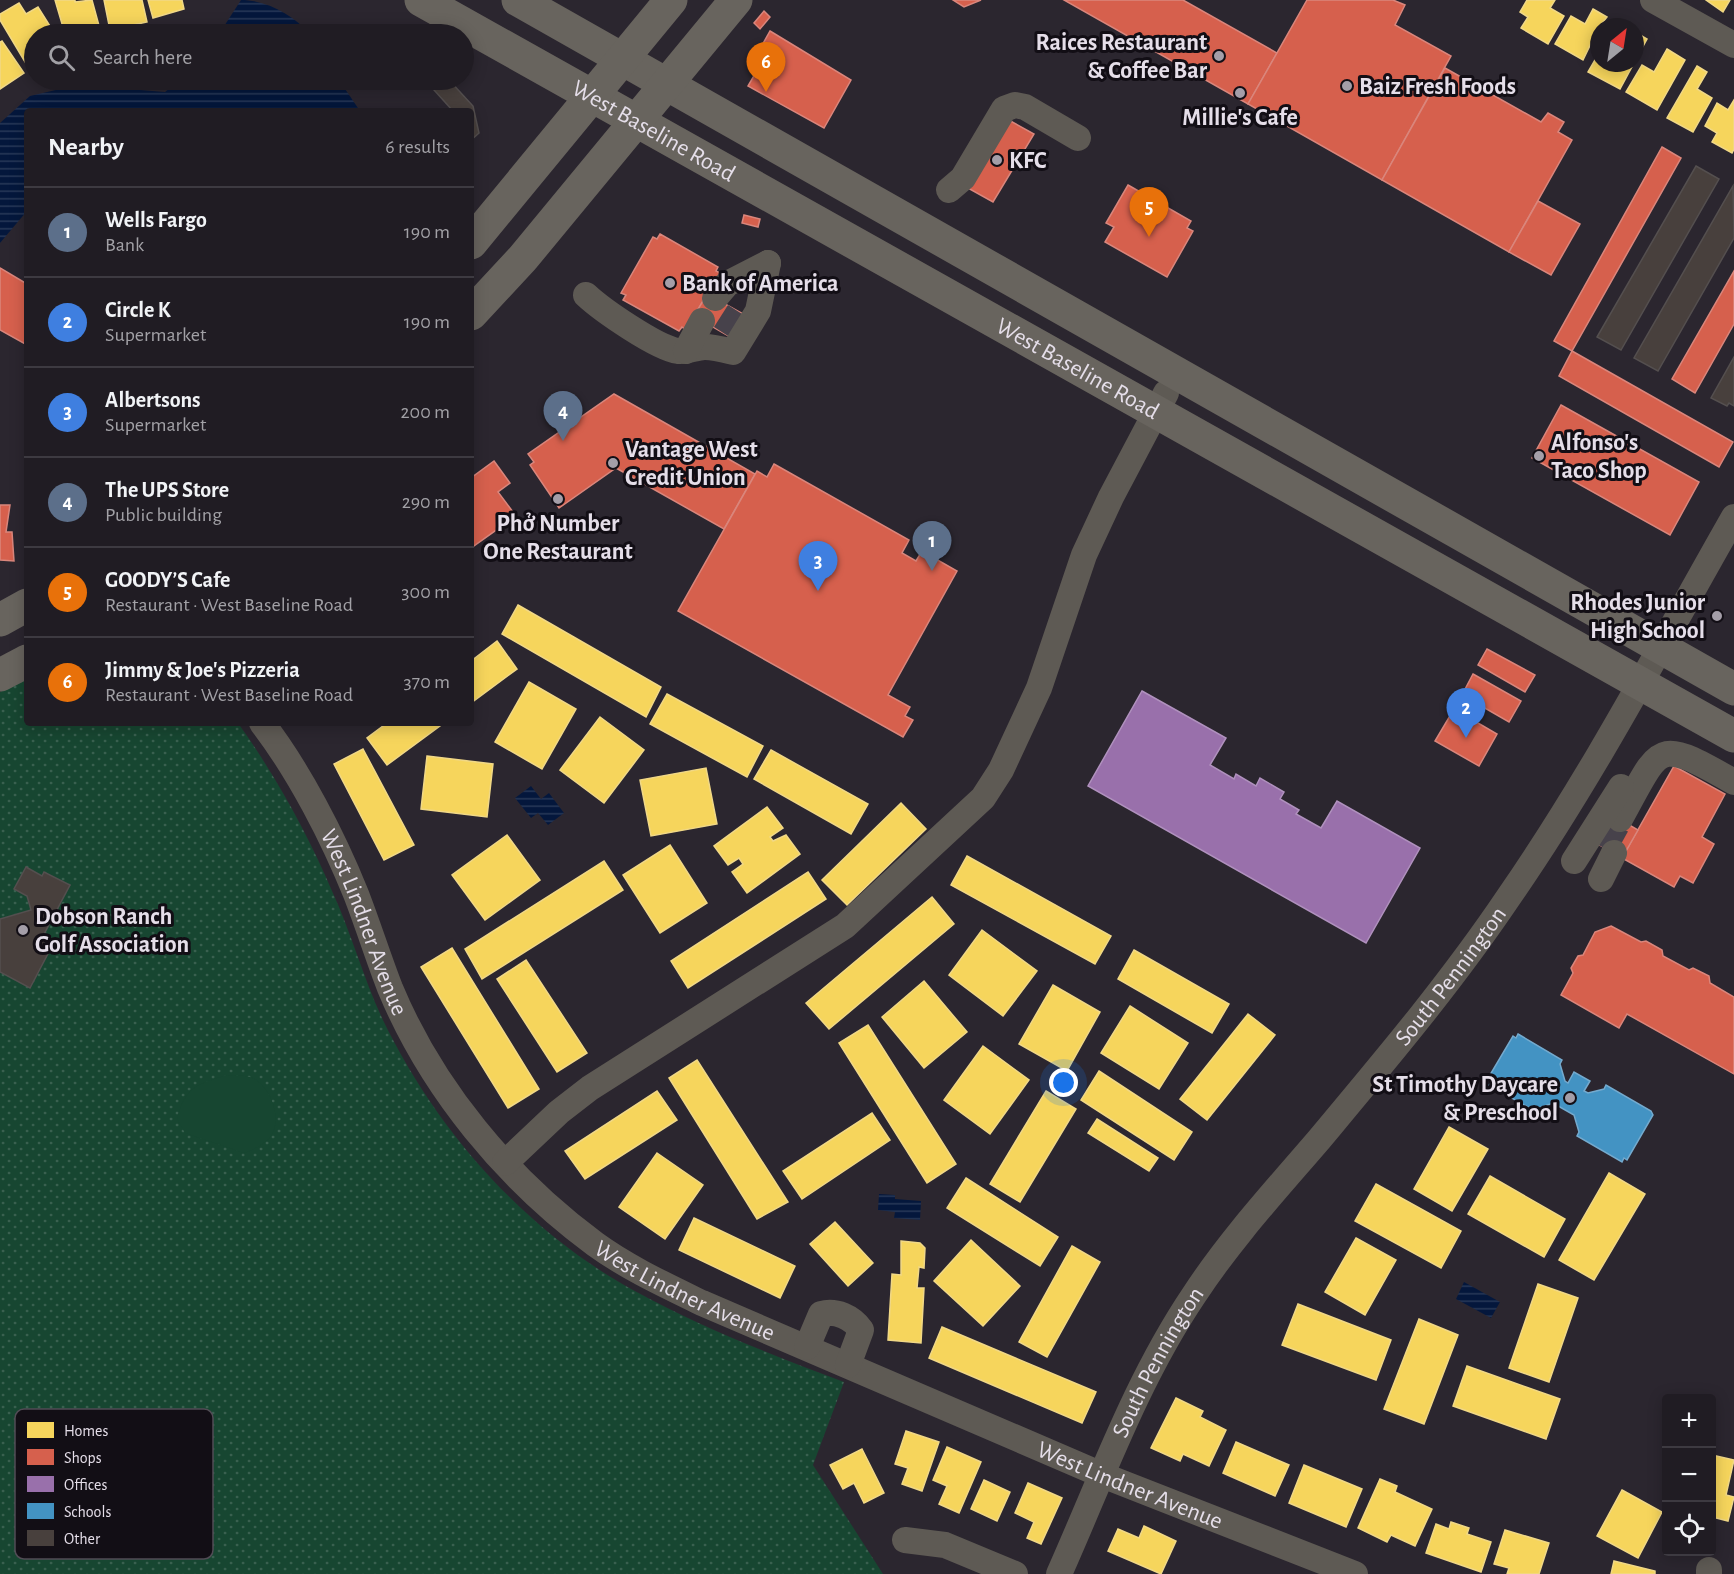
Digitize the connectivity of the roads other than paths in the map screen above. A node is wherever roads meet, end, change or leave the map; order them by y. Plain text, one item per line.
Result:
1 (421, 0) edge
2 (518, 0) edge
3 (671, 0) edge
4 (736, 0) edge
5 (1653, 0) edge
6 (463, 24) edge
7 (474, 31) edge
8 (1734, 45) edge
9 (623, 58) junction
10 (667, 84) junction
11 (591, 98) junction
12 (635, 122) junction
13 (1078, 138) dead end
14 (949, 189) dead end
15 (474, 239) edge
16 (586, 295) dead end
17 (727, 305) tunnel mouth
18 (474, 311) edge
19 (1161, 402) junction
20 (1734, 517) edge
21 (24, 607) edge
22 (0, 620) edge
23 (1659, 647) junction
24 (24, 663) edge
25 (0, 675) edge
26 (1639, 683) junction
27 (1734, 689) edge
28 (264, 726) edge
29 (1734, 736) edge
30 (1661, 754) junction
31 (1734, 782) edge
32 (1621, 820) tunnel mouth
33 (1605, 848) tunnel mouth
34 (505, 1163) junction
35 (807, 1347) junction
36 (848, 1365) junction
37 (1102, 1475) junction
38 (905, 1540) dead end
39 (1326, 1569) edge
40 (1015, 1574) edge
41 (1059, 1574) edge
42 (1355, 1574) edge

1 - 6 main road, West Baseline Road
2 - 9 main road, West Baseline Road
3 - 9 main road
4 - 10 main road
5 - 8 street
7 - 11 main road, West Baseline Road
9 - 10 main road, West Baseline Road
9 - 11 main road
10 - 12 main road
10 - 23 main road, West Baseline Road
11 - 12 main road, West Baseline Road
11 - 15 main road
12 - 18 main road
12 - 19 main road, West Baseline Road
13 - 14 street
16 - 17 street
19 - 26 main road, West Baseline Road
19 - 34 street
20 - 23 street, South Pennington
21 - 22 main road
23 - 26 street, South Pennington
23 - 27 main road, West Baseline Road
24 - 25 main road
26 - 29 main road, West Baseline Road
26 - 37 street, South Pennington
28 - 34 street, West Lindner Avenue
30 - 31 street
30 - 32 street
30 - 33 street
34 - 35 street, West Lindner Avenue
35 - 36 street, West Lindner Avenue
35 - 36 street
36 - 37 street, West Lindner Avenue
37 - 39 street, West Lindner Avenue
37 - 41 street, South Pennington
38 - 40 street
39 - 42 street, West Lindner Avenue

